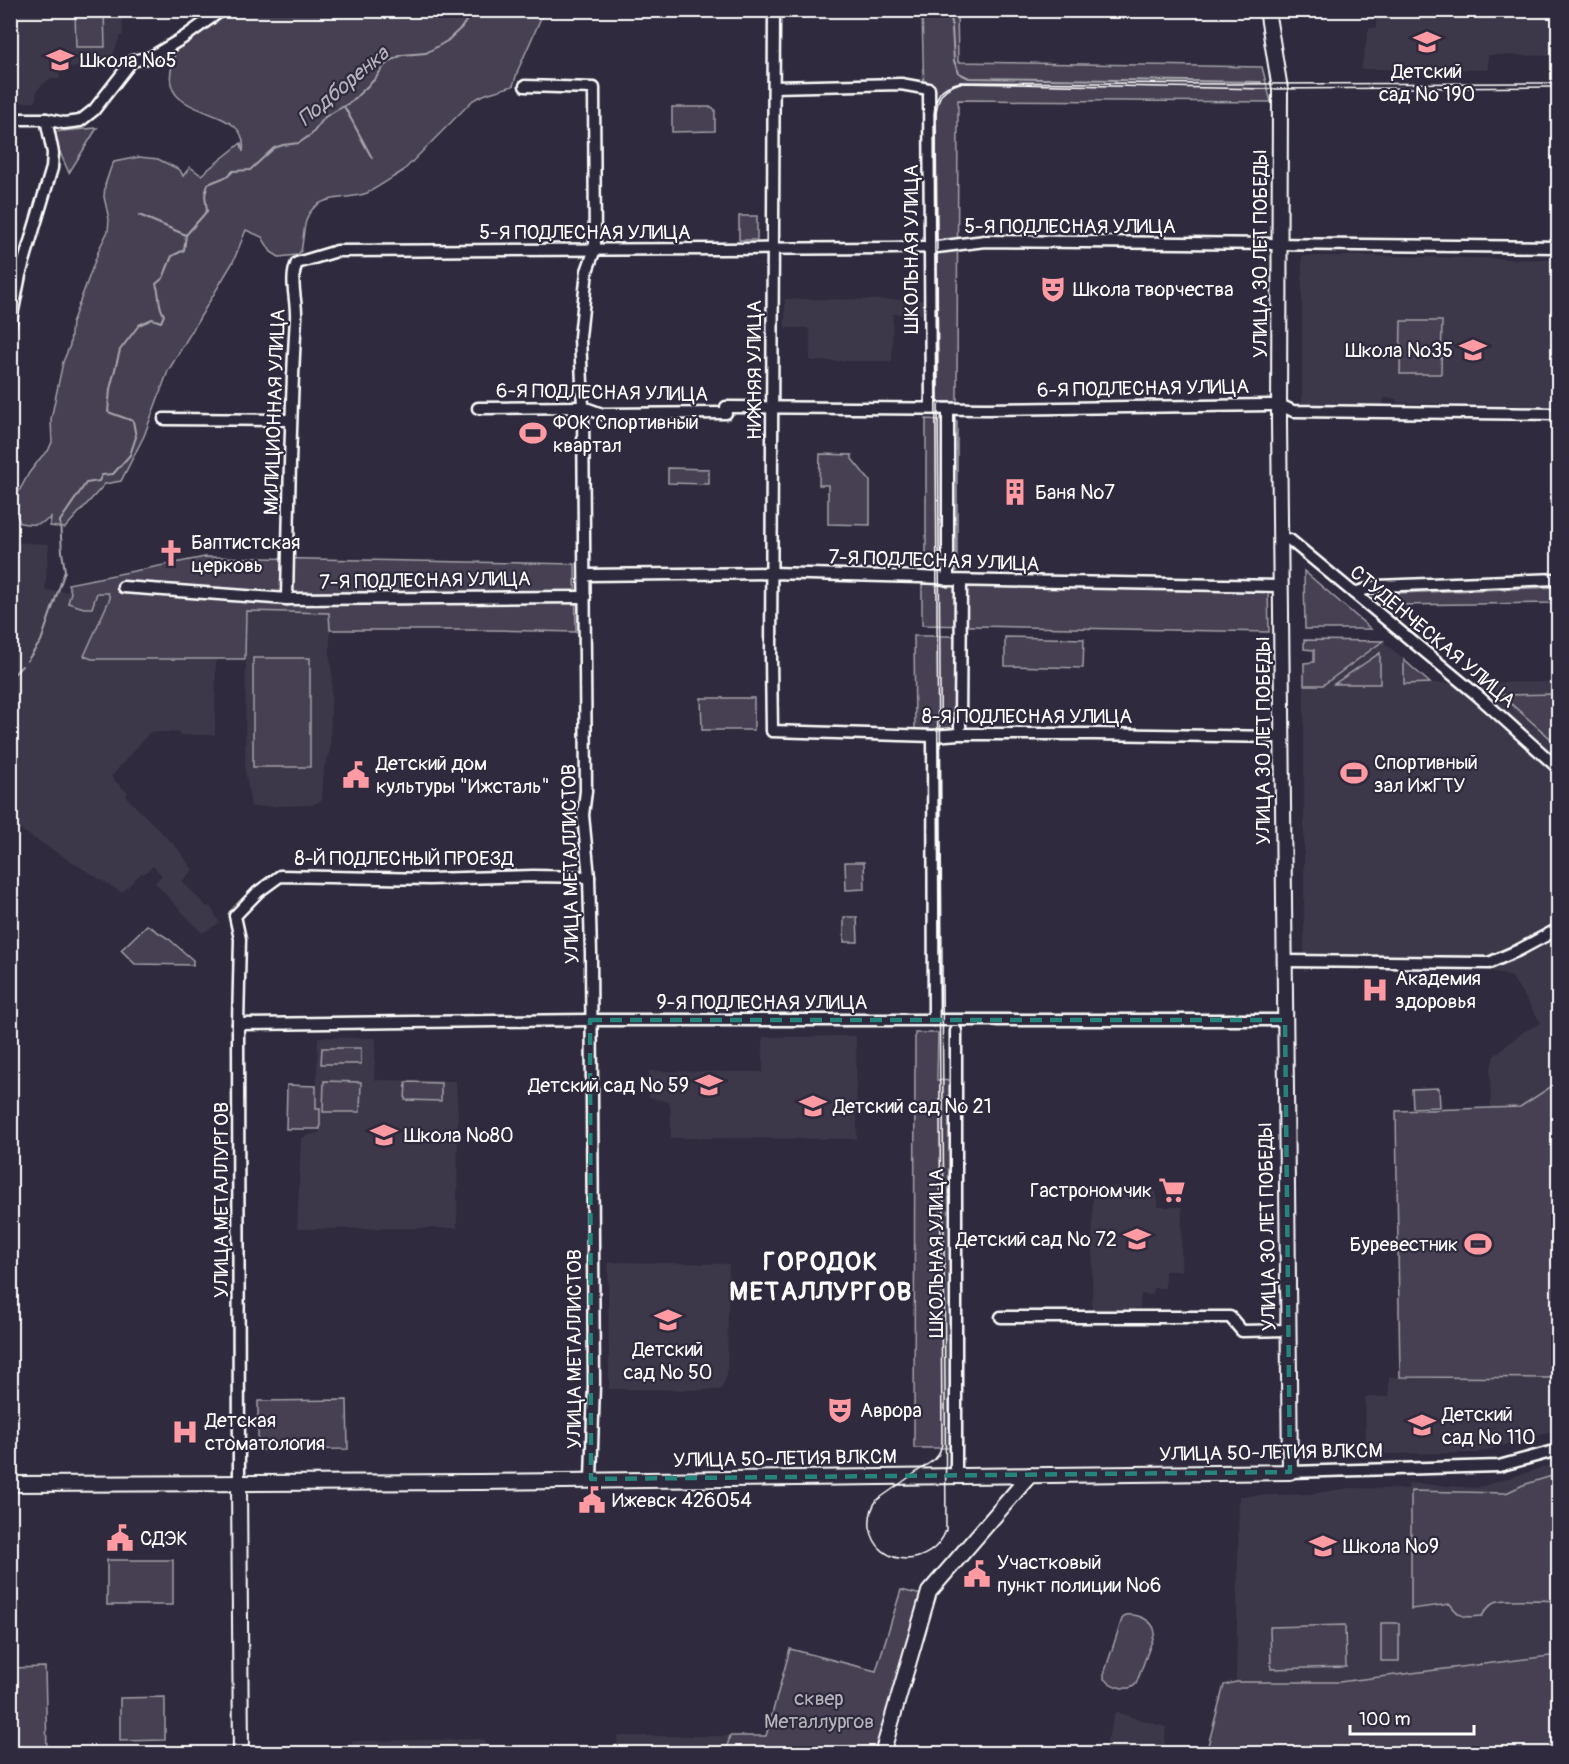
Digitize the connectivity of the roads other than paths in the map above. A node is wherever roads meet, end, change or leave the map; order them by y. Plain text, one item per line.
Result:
1 (222, 10) edge
2 (774, 10) edge
3 (1267, 10) edge
4 (525, 86) dead end
5 (774, 87) junction
6 (10, 119) edge
7 (46, 119) junction
8 (1280, 244) junction
9 (930, 247) junction
10 (1558, 247) edge
11 (596, 249) junction
12 (773, 249) junction
13 (297, 263) joint
14 (10, 326) edge
15 (1280, 405) junction
16 (583, 407) junction
17 (772, 407) junction
18 (478, 408) dead end
19 (931, 408) junction
20 (948, 409) junction
21 (1558, 414) edge
22 (164, 420) dead end
23 (290, 420) junction
24 (1280, 537) junction
25 (772, 573) junction
26 (585, 574) junction
27 (1558, 579) edge
28 (948, 580) junction
29 (961, 580) junction
30 (1281, 585) junction
31 (123, 587) dead end
32 (1354, 593) junction
33 (585, 597) junction
34 (287, 599) junction
35 (960, 727) dead end
36 (772, 731) joint
37 (933, 736) junction
38 (1282, 737) junction
39 (1558, 768) edge
40 (590, 877) junction
41 (235, 916) joint
42 (1558, 929) edge
43 (1285, 961) junction
44 (590, 1020) junction
45 (934, 1020) junction
46 (1285, 1020) junction
47 (238, 1024) junction
48 (956, 1031) dead end
49 (1001, 1317) dead end
50 (1288, 1330) junction
51 (1558, 1450) edge
52 (1290, 1472) junction
53 (1030, 1474) junction
54 (956, 1475) junction
55 (591, 1479) junction
56 (10, 1484) edge
57 (239, 1484) junction
58 (241, 1754) edge
59 (882, 1754) edge

1 - 7 street
2 - 5 street, НИЖНЯЯ УЛИЦА
3 - 8 main road, УЛИЦА 30 ЛЕТ ПОБЕДЫ
4 - 11 street, УЛИЦА МЕТАЛЛИСТОВ
5 - 9 street, ШКОЛЬНАЯ УЛИЦА
5 - 12 street, НИЖНЯЯ УЛИЦА
6 - 7 street
7 - 14 street
8 - 9 street, 5-Я ПОДЛЕСНАЯ УЛИЦА
8 - 10 street, 5-Я ПОДЛЕСНАЯ УЛИЦА
8 - 15 main road, УЛИЦА 30 ЛЕТ ПОБЕДЫ
9 - 12 street, 5-Я ПОДЛЕСНАЯ УЛИЦА
9 - 19 street, ШКОЛЬНАЯ УЛИЦА
11 - 12 street, 5-Я ПОДЛЕСНАЯ УЛИЦА
11 - 13 street, 5-Я ПОДЛЕСНАЯ УЛИЦА
11 - 16 street, УЛИЦА МЕТАЛЛИСТОВ
12 - 17 street, НИЖНЯЯ УЛИЦА
13 - 23 street, МИЛИЦИОННАЯ УЛИЦА
15 - 20 street, 6-Я ПОДЛЕСНАЯ УЛИЦА
15 - 21 street, 6-Я ПОДЛЕСНАЯ УЛИЦА
15 - 24 main road, УЛИЦА 30 ЛЕТ ПОБЕДЫ
16 - 17 street, 6-Я ПОДЛЕСНАЯ УЛИЦА
16 - 18 street, 6-Я ПОДЛЕСНАЯ УЛИЦА
16 - 26 street, УЛИЦА МЕТАЛЛИСТОВ
17 - 19 street, 6-Я ПОДЛЕСНАЯ УЛИЦА
17 - 25 street, НИЖНЯЯ УЛИЦА
19 - 20 street, 6-Я ПОДЛЕСНАЯ УЛИЦА
20 - 28 street
22 - 23 street
23 - 34 street, МИЛИЦИОННАЯ УЛИЦА
24 - 30 main road, УЛИЦА 30 ЛЕТ ПОБЕДЫ
24 - 32 street, СТУДЕНЧЕСКАЯ УЛИЦА
25 - 26 street, 7-Я ПОДЛЕСНАЯ УЛИЦА
25 - 28 street, 7-Я ПОДЛЕСНАЯ УЛИЦА
25 - 36 street, НИЖНЯЯ УЛИЦА
26 - 33 street, УЛИЦА МЕТАЛЛИСТОВ
27 - 32 street
28 - 29 street, 7-Я ПОДЛЕСНАЯ УЛИЦА
29 - 30 street, 7-Я ПОДЛЕСНАЯ УЛИЦА
29 - 35 street
30 - 38 main road, УЛИЦА 30 ЛЕТ ПОБЕДЫ
31 - 34 street, 7-Я ПОДЛЕСНАЯ УЛИЦА
32 - 39 street, СТУДЕНЧЕСКАЯ УЛИЦА
33 - 34 street, 7-Я ПОДЛЕСНАЯ УЛИЦА
33 - 40 street, УЛИЦА МЕТАЛЛИСТОВ
36 - 37 street, 8-Я ПОДЛЕСНАЯ УЛИЦА
37 - 38 street, 8-Я ПОДЛЕСНАЯ УЛИЦА
37 - 45 street
38 - 43 main road, УЛИЦА 30 ЛЕТ ПОБЕДЫ
40 - 41 street, 8-Й ПОДЛЕСНЫЙ ПРОЕЗД
40 - 44 street, УЛИЦА МЕТАЛЛИСТОВ
41 - 47 street, УЛИЦА МЕТАЛЛУРГОВ
42 - 43 street
43 - 46 main road, УЛИЦА 30 ЛЕТ ПОБЕДЫ
44 - 45 street, 9-Я ПОДЛЕСНАЯ УЛИЦА
44 - 47 street, 9-Я ПОДЛЕСНАЯ УЛИЦА
44 - 55 street, УЛИЦА МЕТАЛЛИСТОВ
45 - 46 street, 9-Я ПОДЛЕСНАЯ УЛИЦА
46 - 50 main road, УЛИЦА 30 ЛЕТ ПОБЕДЫ
47 - 57 street, УЛИЦА МЕТАЛЛУРГОВ
48 - 54 street, ШКОЛЬНАЯ УЛИЦА
49 - 50 street
50 - 52 main road, УЛИЦА 30 ЛЕТ ПОБЕДЫ
51 - 52 street, УЛИЦА 50-ЛЕТИЯ ВЛКСМ
52 - 53 main road, УЛИЦА 50-ЛЕТИЯ ВЛКСМ
53 - 54 main road, УЛИЦА 50-ЛЕТИЯ ВЛКСМ
53 - 59 main road
54 - 55 main road, УЛИЦА 50-ЛЕТИЯ ВЛКСМ
55 - 57 main road, УЛИЦА 50-ЛЕТИЯ ВЛКСМ
56 - 57 main road, УЛИЦА 50-ЛЕТИЯ ВЛКСМ
57 - 58 main road

